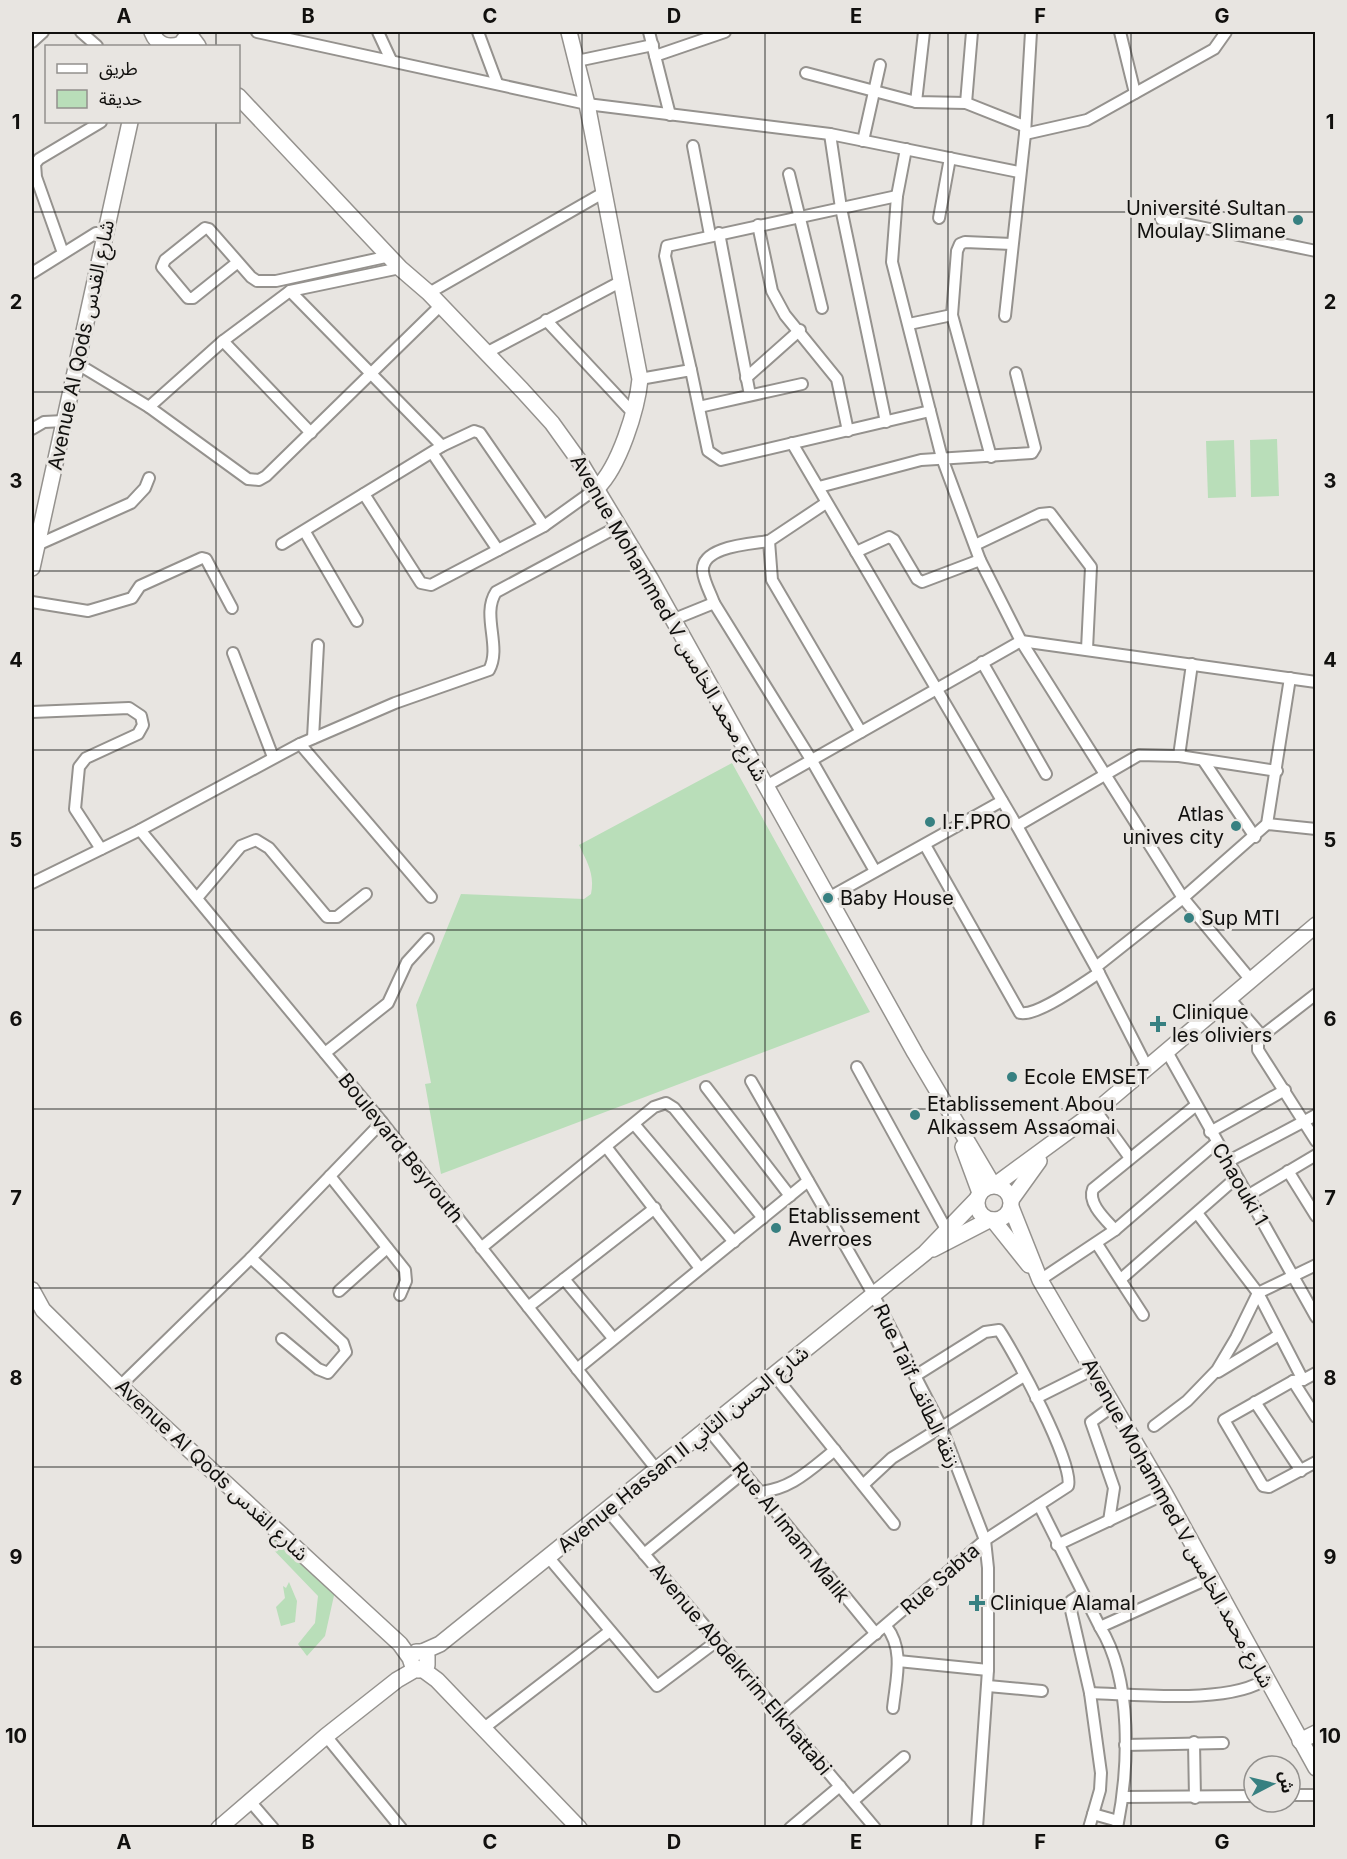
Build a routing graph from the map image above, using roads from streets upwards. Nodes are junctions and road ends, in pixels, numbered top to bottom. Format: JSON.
{"nodes":[{"id":1,"x":43,"y":32,"type":"edge"},
{"id":2,"x":81,"y":32,"type":"edge"},
{"id":3,"x":152,"y":32,"type":"edge"},
{"id":4,"x":257,"y":32,"type":"edge"},
{"id":5,"x":378,"y":32,"type":"edge"},
{"id":6,"x":477,"y":32,"type":"edge"},
{"id":7,"x":569,"y":32,"type":"edge"},
{"id":8,"x":649,"y":32,"type":"edge"},
{"id":9,"x":725,"y":32,"type":"edge"},
{"id":10,"x":924,"y":32,"type":"edge"},
{"id":11,"x":972,"y":32,"type":"edge"},
{"id":12,"x":1031,"y":32,"type":"edge"},
{"id":13,"x":1120,"y":32,"type":"edge"},
{"id":14,"x":1226,"y":32,"type":"edge"},
{"id":15,"x":192,"y":37,"type":"edge"},
{"id":16,"x":32,"y":42,"type":"edge"},
{"id":17,"x":96,"y":45,"type":"edge"},
{"id":18,"x":172,"y":45,"type":"edge"},
{"id":19,"x":178,"y":45,"type":"edge"},
{"id":20,"x":654,"y":50,"type":"junction"},
{"id":21,"x":391,"y":60,"type":"junction"},
{"id":22,"x":576,"y":61,"type":"junction"},
{"id":23,"x":880,"y":64,"type":"dead end"},
{"id":24,"x":806,"y":73,"type":"dead end"},
{"id":25,"x":497,"y":83,"type":"junction"},
{"id":26,"x":873,"y":92,"type":"junction"},
{"id":27,"x":1135,"y":93,"type":"junction"},
{"id":28,"x":240,"y":98,"type":"edge"},
{"id":29,"x":916,"y":102,"type":"junction"},
{"id":30,"x":966,"y":103,"type":"junction"},
{"id":31,"x":587,"y":104,"type":"junction"},
{"id":32,"x":670,"y":115,"type":"junction"},
{"id":33,"x":99,"y":123,"type":"edge"},
{"id":34,"x":130,"y":123,"type":"edge"},
{"id":35,"x":1025,"y":130,"type":"junction"},
{"id":36,"x":830,"y":135,"type":"junction"},
{"id":37,"x":863,"y":141,"type":"junction"},
{"id":38,"x":693,"y":146,"type":"dead end"},
{"id":39,"x":906,"y":149,"type":"junction"},
{"id":40,"x":950,"y":158,"type":"junction"},
{"id":41,"x":1019,"y":172,"type":"junction"},
{"id":42,"x":789,"y":174,"type":"dead end"},
{"id":43,"x":603,"y":193,"type":"junction"},
{"id":44,"x":897,"y":196,"type":"junction"},
{"id":45,"x":841,"y":207,"type":"junction"},
{"id":46,"x":799,"y":217,"type":"junction"},
{"id":47,"x":939,"y":218,"type":"dead end"},
{"id":48,"x":1161,"y":219,"type":"dead end"},
{"id":49,"x":758,"y":225,"type":"junction"},
{"id":50,"x":105,"y":233,"type":"junction"},
{"id":51,"x":714,"y":234,"type":"junction"},
{"id":52,"x":1012,"y":244,"type":"junction"},
{"id":53,"x":1316,"y":251,"type":"edge"},
{"id":54,"x":63,"y":253,"type":"junction"},
{"id":55,"x":238,"y":262,"type":"junction"},
{"id":56,"x":395,"y":262,"type":"junction"},
{"id":57,"x":32,"y":273,"type":"edge"},
{"id":58,"x":620,"y":282,"type":"junction"},
{"id":59,"x":290,"y":291,"type":"junction"},
{"id":60,"x":429,"y":294,"type":"junction"},
{"id":61,"x":441,"y":305,"type":"junction"},
{"id":62,"x":822,"y":308,"type":"dead end"},
{"id":63,"x":952,"y":315,"type":"junction"},
{"id":64,"x":1005,"y":316,"type":"dead end"},
{"id":65,"x":546,"y":320,"type":"junction"},
{"id":66,"x":909,"y":324,"type":"junction"},
{"id":67,"x":800,"y":330,"type":"junction"},
{"id":68,"x":223,"y":341,"type":"junction"},
{"id":69,"x":486,"y":353,"type":"junction"},
{"id":70,"x":76,"y":363,"type":"junction"},
{"id":71,"x":692,"y":370,"type":"junction"},
{"id":72,"x":1016,"y":373,"type":"dead end"},
{"id":73,"x":373,"y":374,"type":"junction"},
{"id":74,"x":746,"y":378,"type":"junction"},
{"id":75,"x":640,"y":379,"type":"junction"},
{"id":76,"x":802,"y":384,"type":"dead end"},
{"id":77,"x":750,"y":395,"type":"junction"},
{"id":78,"x":149,"y":407,"type":"junction"},
{"id":79,"x":699,"y":407,"type":"junction"},
{"id":80,"x":930,"y":411,"type":"junction"},
{"id":81,"x":633,"y":413,"type":"junction"},
{"id":82,"x":64,"y":421,"type":"junction"},
{"id":83,"x":886,"y":423,"type":"junction"},
{"id":84,"x":32,"y":429,"type":"edge"},
{"id":85,"x":848,"y":431,"type":"junction"},
{"id":86,"x":311,"y":433,"type":"junction"},
{"id":87,"x":792,"y":443,"type":"junction"},
{"id":88,"x":442,"y":446,"type":"junction"},
{"id":89,"x":433,"y":454,"type":"junction"},
{"id":90,"x":991,"y":457,"type":"junction"},
{"id":91,"x":942,"y":458,"type":"junction"},
{"id":92,"x":149,"y":478,"type":"dead end"},
{"id":93,"x":819,"y":487,"type":"junction"},
{"id":94,"x":597,"y":488,"type":"junction"},
{"id":95,"x":364,"y":494,"type":"junction"},
{"id":96,"x":826,"y":503,"type":"junction"},
{"id":97,"x":544,"y":526,"type":"junction"},
{"id":98,"x":619,"y":526,"type":"junction"},
{"id":99,"x":305,"y":532,"type":"junction"},
{"id":100,"x":769,"y":541,"type":"junction"},
{"id":101,"x":37,"y":544,"type":"junction"},
{"id":102,"x":282,"y":544,"type":"dead end"},
{"id":103,"x":975,"y":545,"type":"junction"},
{"id":104,"x":498,"y":550,"type":"junction"},
{"id":105,"x":856,"y":552,"type":"junction"},
{"id":106,"x":980,"y":561,"type":"junction"},
{"id":107,"x":32,"y":568,"type":"edge"},
{"id":108,"x":32,"y":602,"type":"edge"},
{"id":109,"x":714,"y":603,"type":"junction"},
{"id":110,"x":232,"y":608,"type":"dead end"},
{"id":111,"x":672,"y":620,"type":"junction"},
{"id":112,"x":357,"y":621,"type":"dead end"},
{"id":113,"x":1021,"y":641,"type":"junction"},
{"id":114,"x":318,"y":645,"type":"dead end"},
{"id":115,"x":1087,"y":649,"type":"junction"},
{"id":116,"x":233,"y":652,"type":"dead end"},
{"id":117,"x":982,"y":662,"type":"junction"},
{"id":118,"x":1192,"y":664,"type":"junction"},
{"id":119,"x":1290,"y":678,"type":"junction"},
{"id":120,"x":1316,"y":682,"type":"edge"},
{"id":121,"x":937,"y":690,"type":"junction"},
{"id":122,"x":32,"y":712,"type":"edge"},
{"id":123,"x":861,"y":732,"type":"junction"},
{"id":124,"x":313,"y":738,"type":"junction"},
{"id":125,"x":300,"y":744,"type":"junction"},
{"id":126,"x":1179,"y":756,"type":"junction"},
{"id":127,"x":273,"y":758,"type":"junction"},
{"id":128,"x":1203,"y":759,"type":"junction"},
{"id":129,"x":812,"y":761,"type":"junction"},
{"id":130,"x":1277,"y":771,"type":"junction"},
{"id":131,"x":1046,"y":774,"type":"dead end"},
{"id":132,"x":1104,"y":774,"type":"junction"},
{"id":133,"x":766,"y":786,"type":"junction"},
{"id":134,"x":1002,"y":801,"type":"junction"},
{"id":135,"x":1268,"y":824,"type":"junction"},
{"id":136,"x":1017,"y":826,"type":"junction"},
{"id":137,"x":1316,"y":829,"type":"edge"},
{"id":138,"x":140,"y":830,"type":"junction"},
{"id":139,"x":1255,"y":837,"type":"junction"},
{"id":140,"x":925,"y":845,"type":"junction"},
{"id":141,"x":101,"y":849,"type":"junction"},
{"id":142,"x":875,"y":872,"type":"junction"},
{"id":143,"x":32,"y":883,"type":"edge"},
{"id":144,"x":366,"y":894,"type":"dead end"},
{"id":145,"x":431,"y":897,"type":"dead end"},
{"id":146,"x":197,"y":898,"type":"junction"},
{"id":147,"x":828,"y":898,"type":"junction"},
{"id":148,"x":1183,"y":898,"type":"junction"},
{"id":149,"x":1315,"y":925,"type":"edge"},
{"id":150,"x":428,"y":939,"type":"dead end"},
{"id":151,"x":1097,"y":970,"type":"junction"},
{"id":152,"x":1250,"y":980,"type":"junction"},
{"id":153,"x":1316,"y":993,"type":"edge"},
{"id":154,"x":1229,"y":998,"type":"junction"},
{"id":155,"x":1262,"y":1036,"type":"junction"},
{"id":156,"x":1166,"y":1050,"type":"junction"},
{"id":157,"x":325,"y":1053,"type":"junction"},
{"id":158,"x":857,"y":1067,"type":"dead end"},
{"id":159,"x":1147,"y":1067,"type":"junction"},
{"id":160,"x":751,"y":1081,"type":"dead end"},
{"id":161,"x":706,"y":1087,"type":"dead end"},
{"id":162,"x":1285,"y":1090,"type":"junction"},
{"id":163,"x":1195,"y":1106,"type":"junction"},
{"id":164,"x":1095,"y":1111,"type":"junction"},
{"id":165,"x":1316,"y":1114,"type":"edge"},
{"id":166,"x":1305,"y":1121,"type":"junction"},
{"id":167,"x":382,"y":1122,"type":"junction"},
{"id":168,"x":634,"y":1124,"type":"junction"},
{"id":169,"x":1210,"y":1132,"type":"junction"},
{"id":170,"x":1315,"y":1140,"type":"edge"},
{"id":171,"x":1216,"y":1143,"type":"junction"},
{"id":172,"x":607,"y":1148,"type":"junction"},
{"id":173,"x":1050,"y":1148,"type":"junction"},
{"id":174,"x":1316,"y":1155,"type":"edge"},
{"id":175,"x":1130,"y":1158,"type":"junction"},
{"id":176,"x":1227,"y":1162,"type":"junction"},
{"id":177,"x":1288,"y":1171,"type":"junction"},
{"id":178,"x":330,"y":1176,"type":"junction"},
{"id":179,"x":1236,"y":1178,"type":"junction"},
{"id":180,"x":808,"y":1181,"type":"junction"},
{"id":181,"x":986,"y":1191,"type":"junction"},
{"id":182,"x":790,"y":1196,"type":"junction"},
{"id":183,"x":1247,"y":1197,"type":"junction"},
{"id":184,"x":1011,"y":1203,"type":"junction"},
{"id":185,"x":655,"y":1208,"type":"junction"},
{"id":186,"x":1197,"y":1213,"type":"junction"},
{"id":187,"x":1316,"y":1216,"type":"edge"},
{"id":188,"x":763,"y":1218,"type":"junction"},
{"id":189,"x":991,"y":1220,"type":"junction"},
{"id":190,"x":946,"y":1229,"type":"junction"},
{"id":191,"x":1115,"y":1230,"type":"junction"},
{"id":192,"x":734,"y":1242,"type":"junction"},
{"id":193,"x":1097,"y":1244,"type":"junction"},
{"id":194,"x":387,"y":1248,"type":"junction"},
{"id":195,"x":481,"y":1248,"type":"junction"},
{"id":196,"x":926,"y":1253,"type":"junction"},
{"id":197,"x":251,"y":1257,"type":"junction"},
{"id":198,"x":1316,"y":1265,"type":"edge"},
{"id":199,"x":699,"y":1267,"type":"junction"},
{"id":200,"x":1293,"y":1275,"type":"junction"},
{"id":201,"x":564,"y":1279,"type":"junction"},
{"id":202,"x":1121,"y":1279,"type":"junction"},
{"id":203,"x":1040,"y":1280,"type":"junction"},
{"id":204,"x":32,"y":1290,"type":"edge"},
{"id":205,"x":339,"y":1291,"type":"dead end"},
{"id":206,"x":1258,"y":1293,"type":"junction"},
{"id":207,"x":873,"y":1294,"type":"junction"},
{"id":208,"x":400,"y":1295,"type":"dead end"},
{"id":209,"x":37,"y":1306,"type":"edge"},
{"id":210,"x":528,"y":1307,"type":"junction"},
{"id":211,"x":1314,"y":1311,"type":"edge"},
{"id":212,"x":1143,"y":1315,"type":"dead end"},
{"id":213,"x":1279,"y":1335,"type":"junction"},
{"id":214,"x":613,"y":1338,"type":"junction"},
{"id":215,"x":282,"y":1339,"type":"dead end"},
{"id":216,"x":577,"y":1369,"type":"junction"},
{"id":217,"x":1092,"y":1370,"type":"junction"},
{"id":218,"x":1316,"y":1373,"type":"edge"},
{"id":219,"x":1214,"y":1374,"type":"junction"},
{"id":220,"x":775,"y":1376,"type":"junction"},
{"id":221,"x":915,"y":1376,"type":"junction"},
{"id":222,"x":1024,"y":1376,"type":"junction"},
{"id":223,"x":1298,"y":1380,"type":"junction"},
{"id":224,"x":120,"y":1386,"type":"junction"},
{"id":225,"x":1036,"y":1398,"type":"junction"},
{"id":226,"x":1255,"y":1402,"type":"junction"},
{"id":227,"x":1113,"y":1406,"type":"junction"},
{"id":228,"x":1316,"y":1417,"type":"edge"},
{"id":229,"x":941,"y":1426,"type":"junction"},
{"id":230,"x":1154,"y":1426,"type":"dead end"},
{"id":231,"x":708,"y":1429,"type":"junction"},
{"id":232,"x":835,"y":1450,"type":"junction"},
{"id":233,"x":1316,"y":1462,"type":"edge"},
{"id":234,"x":657,"y":1470,"type":"junction"},
{"id":235,"x":1301,"y":1471,"type":"junction"},
{"id":236,"x":742,"y":1473,"type":"junction"},
{"id":237,"x":864,"y":1484,"type":"junction"},
{"id":238,"x":757,"y":1492,"type":"junction"},
{"id":239,"x":1165,"y":1494,"type":"junction"},
{"id":240,"x":1039,"y":1505,"type":"junction"},
{"id":241,"x":608,"y":1511,"type":"junction"},
{"id":242,"x":1109,"y":1521,"type":"junction"},
{"id":243,"x":894,"y":1524,"type":"dead end"},
{"id":244,"x":984,"y":1540,"type":"junction"},
{"id":245,"x":1057,"y":1545,"type":"junction"},
{"id":246,"x":644,"y":1554,"type":"junction"},
{"id":247,"x":549,"y":1558,"type":"junction"},
{"id":248,"x":1212,"y":1577,"type":"junction"},
{"id":249,"x":1082,"y":1594,"type":"junction"},
{"id":250,"x":886,"y":1626,"type":"junction"},
{"id":251,"x":1100,"y":1627,"type":"junction"},
{"id":252,"x":610,"y":1631,"type":"junction"},
{"id":253,"x":876,"y":1634,"type":"junction"},
{"id":254,"x":717,"y":1641,"type":"junction"},
{"id":255,"x":419,"y":1661,"type":"junction"},
{"id":256,"x":898,"y":1661,"type":"junction"},
{"id":257,"x":988,"y":1670,"type":"junction"},
{"id":258,"x":1267,"y":1678,"type":"junction"},
{"id":259,"x":988,"y":1686,"type":"junction"},
{"id":260,"x":1042,"y":1691,"type":"dead end"},
{"id":261,"x":1090,"y":1693,"type":"junction"},
{"id":262,"x":1122,"y":1694,"type":"junction"},
{"id":263,"x":893,"y":1708,"type":"dead end"},
{"id":264,"x":780,"y":1715,"type":"junction"},
{"id":265,"x":484,"y":1728,"type":"junction"},
{"id":266,"x":1316,"y":1733,"type":"edge"},
{"id":267,"x":326,"y":1736,"type":"junction"},
{"id":268,"x":1300,"y":1741,"type":"junction"},
{"id":269,"x":1194,"y":1742,"type":"junction"},
{"id":270,"x":1223,"y":1743,"type":"dead end"},
{"id":271,"x":1125,"y":1745,"type":"junction"},
{"id":272,"x":904,"y":1757,"type":"dead end"},
{"id":273,"x":1316,"y":1767,"type":"edge"},
{"id":274,"x":840,"y":1786,"type":"junction"},
{"id":275,"x":1242,"y":1796,"type":"edge"},
{"id":276,"x":1123,"y":1797,"type":"junction"},
{"id":277,"x":1195,"y":1798,"type":"junction"},
{"id":278,"x":249,"y":1800,"type":"junction"},
{"id":279,"x":853,"y":1801,"type":"junction"},
{"id":280,"x":1093,"y":1814,"type":"junction"},
{"id":281,"x":1118,"y":1824,"type":"edge"},
{"id":282,"x":219,"y":1827,"type":"edge"},
{"id":283,"x":273,"y":1827,"type":"edge"},
{"id":284,"x":401,"y":1827,"type":"edge"},
{"id":285,"x":579,"y":1827,"type":"edge"},
{"id":286,"x":790,"y":1827,"type":"edge"},
{"id":287,"x":874,"y":1827,"type":"edge"},
{"id":288,"x":976,"y":1827,"type":"edge"},
{"id":289,"x":1089,"y":1827,"type":"edge"}],
"edges":[{"from":1,"to":16,"type":"street"},
{"from":2,"to":17,"type":"street"},
{"from":3,"to":18,"type":"street"},
{"from":4,"to":21,"type":"street"},
{"from":5,"to":21,"type":"street"},
{"from":6,"to":25,"type":"street"},
{"from":7,"to":22,"type":"street"},
{"from":8,"to":20,"type":"street"},
{"from":9,"to":20,"type":"street"},
{"from":10,"to":29,"type":"street"},
{"from":11,"to":30,"type":"street"},
{"from":12,"to":35,"type":"street"},
{"from":13,"to":27,"type":"street"},
{"from":14,"to":27,"type":"street"},
{"from":15,"to":19,"type":"street"},
{"from":20,"to":22,"type":"street"},
{"from":20,"to":32,"type":"street"},
{"from":21,"to":25,"type":"street"},
{"from":22,"to":31,"type":"street"},
{"from":23,"to":26,"type":"street"},
{"from":24,"to":26,"type":"street"},
{"from":25,"to":31,"type":"street"},
{"from":26,"to":29,"type":"street"},
{"from":26,"to":37,"type":"street"},
{"from":27,"to":35,"type":"street"},
{"from":28,"to":56,"type":"street","name":"Avenue Mohammed V شارع محمد الخامس"},
{"from":29,"to":30,"type":"street"},
{"from":30,"to":35,"type":"street"},
{"from":31,"to":32,"type":"street"},
{"from":31,"to":43,"type":"street"},
{"from":32,"to":36,"type":"street"},
{"from":33,"to":54,"type":"street"},
{"from":34,"to":50,"type":"street","name":"Avenue Al Qods شارع القدس"},
{"from":35,"to":41,"type":"street"},
{"from":36,"to":37,"type":"street"},
{"from":36,"to":45,"type":"street"},
{"from":37,"to":39,"type":"street"},
{"from":38,"to":51,"type":"street"},
{"from":39,"to":40,"type":"street"},
{"from":39,"to":44,"type":"street"},
{"from":40,"to":41,"type":"street"},
{"from":40,"to":47,"type":"street"},
{"from":41,"to":52,"type":"street"},
{"from":42,"to":46,"type":"street"},
{"from":43,"to":58,"type":"street"},
{"from":43,"to":60,"type":"street"},
{"from":44,"to":45,"type":"street"},
{"from":44,"to":66,"type":"street"},
{"from":45,"to":46,"type":"street"},
{"from":45,"to":83,"type":"street"},
{"from":46,"to":49,"type":"street"},
{"from":46,"to":62,"type":"street"},
{"from":48,"to":53,"type":"street"},
{"from":49,"to":51,"type":"street"},
{"from":49,"to":67,"type":"street"},
{"from":50,"to":54,"type":"street"},
{"from":50,"to":70,"type":"street","name":"Avenue Al Qods شارع القدس"},
{"from":51,"to":71,"type":"street"},
{"from":51,"to":74,"type":"street"},
{"from":52,"to":63,"type":"street"},
{"from":52,"to":64,"type":"street"},
{"from":54,"to":57,"type":"street"},
{"from":55,"to":55,"type":"street"},
{"from":55,"to":56,"type":"street"},
{"from":56,"to":59,"type":"street"},
{"from":56,"to":60,"type":"street","name":"Avenue Mohammed V شارع محمد الخامس"},
{"from":58,"to":65,"type":"street"},
{"from":58,"to":75,"type":"street"},
{"from":59,"to":68,"type":"street"},
{"from":59,"to":73,"type":"street"},
{"from":60,"to":61,"type":"street","name":"Avenue Mohammed V شارع محمد الخامس"},
{"from":61,"to":69,"type":"street","name":"Avenue Mohammed V شارع محمد الخامس"},
{"from":61,"to":73,"type":"street"},
{"from":63,"to":66,"type":"street"},
{"from":63,"to":90,"type":"street"},
{"from":65,"to":69,"type":"street"},
{"from":65,"to":81,"type":"street"},
{"from":66,"to":80,"type":"street"},
{"from":67,"to":74,"type":"street"},
{"from":67,"to":85,"type":"street"},
{"from":68,"to":78,"type":"street"},
{"from":68,"to":86,"type":"street"},
{"from":69,"to":94,"type":"street","name":"Avenue Mohammed V شارع محمد الخامس"},
{"from":70,"to":78,"type":"street"},
{"from":70,"to":82,"type":"street","name":"Avenue Al Qods شارع القدس"},
{"from":71,"to":75,"type":"street"},
{"from":71,"to":79,"type":"street"},
{"from":72,"to":90,"type":"street"},
{"from":73,"to":86,"type":"street"},
{"from":73,"to":88,"type":"street"},
{"from":74,"to":77,"type":"street"},
{"from":75,"to":81,"type":"street"},
{"from":76,"to":77,"type":"street"},
{"from":77,"to":79,"type":"street"},
{"from":78,"to":86,"type":"street"},
{"from":79,"to":87,"type":"street"},
{"from":80,"to":83,"type":"street"},
{"from":80,"to":91,"type":"street"},
{"from":81,"to":94,"type":"street"},
{"from":82,"to":84,"type":"street"},
{"from":82,"to":101,"type":"street","name":"Avenue Al Qods شارع القدس"},
{"from":83,"to":85,"type":"street"},
{"from":85,"to":87,"type":"street"},
{"from":87,"to":93,"type":"street"},
{"from":88,"to":89,"type":"street"},
{"from":88,"to":97,"type":"street"},
{"from":89,"to":95,"type":"street"},
{"from":89,"to":104,"type":"street"},
{"from":90,"to":91,"type":"street"},
{"from":91,"to":93,"type":"street"},
{"from":91,"to":103,"type":"street"},
{"from":92,"to":101,"type":"street"},
{"from":93,"to":96,"type":"street"},
{"from":94,"to":97,"type":"street"},
{"from":94,"to":98,"type":"street","name":"Avenue Mohammed V شارع محمد الخامس"},
{"from":95,"to":99,"type":"street"},
{"from":95,"to":104,"type":"street"},
{"from":96,"to":100,"type":"street"},
{"from":96,"to":105,"type":"street"},
{"from":97,"to":104,"type":"street"},
{"from":98,"to":111,"type":"street","name":"Avenue Mohammed V شارع محمد الخامس"},
{"from":98,"to":124,"type":"street"},
{"from":99,"to":102,"type":"street"},
{"from":99,"to":112,"type":"street"},
{"from":100,"to":109,"type":"street"},
{"from":100,"to":123,"type":"street"},
{"from":101,"to":107,"type":"street","name":"Avenue Al Qods شارع القدس"},
{"from":103,"to":106,"type":"street"},
{"from":103,"to":115,"type":"street"},
{"from":105,"to":106,"type":"street"},
{"from":105,"to":121,"type":"street"},
{"from":106,"to":113,"type":"street"},
{"from":108,"to":110,"type":"street"},
{"from":109,"to":111,"type":"street"},
{"from":109,"to":129,"type":"street"},
{"from":111,"to":133,"type":"street","name":"Avenue Mohammed V شارع محمد الخامس"},
{"from":113,"to":115,"type":"street"},
{"from":113,"to":117,"type":"street"},
{"from":113,"to":132,"type":"street"},
{"from":114,"to":124,"type":"street"},
{"from":115,"to":118,"type":"street"},
{"from":116,"to":127,"type":"street"},
{"from":117,"to":121,"type":"street"},
{"from":117,"to":131,"type":"street"},
{"from":118,"to":119,"type":"street"},
{"from":118,"to":126,"type":"street"},
{"from":119,"to":120,"type":"street"},
{"from":119,"to":130,"type":"street"},
{"from":121,"to":123,"type":"street"},
{"from":121,"to":134,"type":"street"},
{"from":122,"to":141,"type":"street"},
{"from":123,"to":129,"type":"street"},
{"from":124,"to":125,"type":"street"},
{"from":125,"to":127,"type":"street"},
{"from":125,"to":145,"type":"street"},
{"from":126,"to":128,"type":"street"},
{"from":126,"to":132,"type":"street"},
{"from":127,"to":138,"type":"street"},
{"from":128,"to":130,"type":"street"},
{"from":128,"to":139,"type":"street"},
{"from":129,"to":133,"type":"street"},
{"from":129,"to":142,"type":"street"},
{"from":130,"to":135,"type":"street"},
{"from":132,"to":136,"type":"street"},
{"from":132,"to":148,"type":"street"},
{"from":133,"to":147,"type":"street","name":"Avenue Mohammed V شارع محمد الخامس"},
{"from":134,"to":136,"type":"street"},
{"from":134,"to":140,"type":"street"},
{"from":135,"to":137,"type":"street"},
{"from":135,"to":139,"type":"street"},
{"from":136,"to":151,"type":"street"},
{"from":138,"to":141,"type":"street"},
{"from":138,"to":146,"type":"street","name":"Boulevard Beyrouth"},
{"from":139,"to":148,"type":"street"},
{"from":140,"to":142,"type":"street"},
{"from":140,"to":151,"type":"street"},
{"from":141,"to":143,"type":"street"},
{"from":142,"to":147,"type":"street"},
{"from":144,"to":146,"type":"street"},
{"from":146,"to":157,"type":"street","name":"Boulevard Beyrouth"},
{"from":147,"to":181,"type":"street","name":"Avenue Mohammed V شارع محمد الخامس"},
{"from":148,"to":151,"type":"street"},
{"from":148,"to":152,"type":"street"},
{"from":149,"to":152,"type":"street","name":"Avenue Hassan II شارع الحسن الثاني"},
{"from":150,"to":157,"type":"street"},
{"from":151,"to":159,"type":"street"},
{"from":152,"to":154,"type":"street","name":"Avenue Hassan II شارع الحسن الثاني"},
{"from":153,"to":155,"type":"street"},
{"from":154,"to":155,"type":"street"},
{"from":154,"to":156,"type":"street","name":"Avenue Hassan II شارع الحسن الثاني"},
{"from":155,"to":162,"type":"street"},
{"from":156,"to":159,"type":"street","name":"Avenue Hassan II شارع الحسن الثاني"},
{"from":156,"to":163,"type":"street","name":"Chaouki 1"},
{"from":157,"to":167,"type":"street","name":"Boulevard Beyrouth"},
{"from":158,"to":190,"type":"street"},
{"from":159,"to":164,"type":"street","name":"Avenue Hassan II شارع الحسن الثاني"},
{"from":160,"to":180,"type":"street","name":"Rue Taïf زنقة الطائف"},
{"from":161,"to":182,"type":"street"},
{"from":162,"to":166,"type":"street"},
{"from":162,"to":169,"type":"street"},
{"from":163,"to":169,"type":"street","name":"Chaouki 1"},
{"from":163,"to":175,"type":"street"},
{"from":164,"to":173,"type":"street","name":"Avenue Hassan II شارع الحسن الثاني"},
{"from":164,"to":175,"type":"street"},
{"from":165,"to":166,"type":"street"},
{"from":166,"to":170,"type":"street"},
{"from":166,"to":176,"type":"street"},
{"from":167,"to":178,"type":"street"},
{"from":167,"to":195,"type":"street","name":"Boulevard Beyrouth"},
{"from":168,"to":172,"type":"street"},
{"from":168,"to":188,"type":"street"},
{"from":168,"to":192,"type":"street"},
{"from":169,"to":171,"type":"street","name":"Chaouki 1"},
{"from":171,"to":176,"type":"street","name":"Chaouki 1"},
{"from":171,"to":191,"type":"street"},
{"from":172,"to":185,"type":"street"},
{"from":172,"to":195,"type":"street"},
{"from":173,"to":181,"type":"street","name":"Avenue Hassan II شارع الحسن الثاني"},
{"from":173,"to":184,"type":"street","name":"Avenue Hassan II شارع الحسن الثاني"},
{"from":174,"to":177,"type":"street"},
{"from":175,"to":191,"type":"street"},
{"from":176,"to":179,"type":"street","name":"Chaouki 1"},
{"from":177,"to":183,"type":"street"},
{"from":177,"to":187,"type":"street"},
{"from":178,"to":194,"type":"street"},
{"from":178,"to":197,"type":"street"},
{"from":179,"to":183,"type":"street","name":"Chaouki 1"},
{"from":179,"to":186,"type":"street"},
{"from":180,"to":182,"type":"street"},
{"from":180,"to":207,"type":"street","name":"Rue Taïf زنقة الطائف"},
{"from":181,"to":184,"type":"street"},
{"from":181,"to":189,"type":"street"},
{"from":181,"to":190,"type":"street","name":"Avenue Hassan II شارع الحسن الثاني"},
{"from":182,"to":188,"type":"street"},
{"from":183,"to":200,"type":"street","name":"Chaouki 1"},
{"from":184,"to":189,"type":"street"},
{"from":184,"to":203,"type":"street"},
{"from":185,"to":199,"type":"street"},
{"from":185,"to":201,"type":"street"},
{"from":186,"to":202,"type":"street"},
{"from":186,"to":206,"type":"street"},
{"from":188,"to":192,"type":"street"},
{"from":189,"to":196,"type":"street","name":"Avenue Hassan II شارع الحسن الثاني"},
{"from":189,"to":203,"type":"street"},
{"from":190,"to":196,"type":"street","name":"Avenue Hassan II شارع الحسن الثاني"},
{"from":191,"to":193,"type":"street"},
{"from":192,"to":199,"type":"street"},
{"from":193,"to":202,"type":"street"},
{"from":193,"to":203,"type":"street"},
{"from":194,"to":205,"type":"street"},
{"from":194,"to":208,"type":"street"},
{"from":195,"to":210,"type":"street","name":"Boulevard Beyrouth"},
{"from":196,"to":207,"type":"street","name":"Avenue Hassan II شارع الحسن الثاني"},
{"from":197,"to":215,"type":"street"},
{"from":197,"to":224,"type":"street"},
{"from":198,"to":200,"type":"street"},
{"from":199,"to":214,"type":"street"},
{"from":200,"to":206,"type":"street"},
{"from":200,"to":211,"type":"street","name":"Chaouki 1"},
{"from":201,"to":210,"type":"street"},
{"from":201,"to":214,"type":"street"},
{"from":202,"to":212,"type":"street"},
{"from":203,"to":217,"type":"street","name":"Avenue Mohammed V شارع محمد الخامس"},
{"from":204,"to":209,"type":"street","name":"Avenue Al Qods شارع القدس"},
{"from":206,"to":213,"type":"street"},
{"from":206,"to":219,"type":"street"},
{"from":207,"to":220,"type":"street","name":"Avenue Hassan II شارع الحسن الثاني"},
{"from":207,"to":221,"type":"street","name":"Rue Taïf زنقة الطائف"},
{"from":209,"to":224,"type":"street","name":"Avenue Al Qods شارع القدس"},
{"from":210,"to":216,"type":"street","name":"Boulevard Beyrouth"},
{"from":213,"to":219,"type":"street"},
{"from":213,"to":223,"type":"street"},
{"from":214,"to":216,"type":"street"},
{"from":216,"to":234,"type":"street","name":"Boulevard Beyrouth"},
{"from":217,"to":225,"type":"street"},
{"from":217,"to":227,"type":"street","name":"Avenue Mohammed V شارع محمد الخامس"},
{"from":218,"to":223,"type":"street"},
{"from":219,"to":230,"type":"street"},
{"from":220,"to":231,"type":"street","name":"Avenue Hassan II شارع الحسن الثاني"},
{"from":220,"to":232,"type":"street"},
{"from":221,"to":222,"type":"street"},
{"from":221,"to":229,"type":"street","name":"Rue Taïf زنقة الطائف"},
{"from":222,"to":225,"type":"street"},
{"from":222,"to":229,"type":"street"},
{"from":223,"to":226,"type":"street"},
{"from":223,"to":228,"type":"street"},
{"from":224,"to":255,"type":"street","name":"Avenue Al Qods شارع القدس"},
{"from":225,"to":240,"type":"street","name":"Rue Sabta"},
{"from":226,"to":235,"type":"street"},
{"from":226,"to":235,"type":"street"},
{"from":227,"to":239,"type":"street","name":"Avenue Mohammed V شارع محمد الخامس"},
{"from":227,"to":242,"type":"street"},
{"from":229,"to":237,"type":"street"},
{"from":229,"to":244,"type":"street","name":"Rue Taïf زنقة الطائف"},
{"from":231,"to":234,"type":"street","name":"Avenue Hassan II شارع الحسن الثاني"},
{"from":231,"to":236,"type":"street","name":"Rue Al Imam Malik"},
{"from":232,"to":237,"type":"street"},
{"from":232,"to":238,"type":"street"},
{"from":233,"to":235,"type":"street"},
{"from":234,"to":241,"type":"street","name":"Avenue Hassan II شارع الحسن الثاني"},
{"from":236,"to":238,"type":"street","name":"Rue Al Imam Malik"},
{"from":236,"to":246,"type":"street"},
{"from":237,"to":243,"type":"street"},
{"from":238,"to":253,"type":"street","name":"Rue Al Imam Malik"},
{"from":239,"to":242,"type":"street"},
{"from":239,"to":248,"type":"street","name":"Avenue Mohammed V شارع محمد الخامس"},
{"from":240,"to":244,"type":"street","name":"Rue Sabta"},
{"from":240,"to":245,"type":"street"},
{"from":241,"to":246,"type":"street","name":"Avenue Abdelkrim Elkhattabi"},
{"from":241,"to":247,"type":"street","name":"Avenue Hassan II شارع الحسن الثاني"},
{"from":242,"to":245,"type":"street"},
{"from":244,"to":250,"type":"street","name":"Rue Sabta"},
{"from":244,"to":257,"type":"street","name":"Rue Taïf زنقة الطائف"},
{"from":245,"to":249,"type":"street"},
{"from":246,"to":254,"type":"street","name":"Avenue Abdelkrim Elkhattabi"},
{"from":247,"to":252,"type":"street"},
{"from":247,"to":255,"type":"street","name":"Avenue Hassan II شارع الحسن الثاني"},
{"from":248,"to":251,"type":"street"},
{"from":248,"to":258,"type":"street","name":"Avenue Mohammed V شارع محمد الخامس"},
{"from":249,"to":251,"type":"street"},
{"from":249,"to":261,"type":"street"},
{"from":250,"to":253,"type":"street","name":"Rue Sabta"},
{"from":250,"to":256,"type":"street"},
{"from":251,"to":262,"type":"street"},
{"from":252,"to":254,"type":"street"},
{"from":252,"to":265,"type":"street"},
{"from":253,"to":264,"type":"street","name":"Rue Sabta"},
{"from":254,"to":264,"type":"street","name":"Avenue Abdelkrim Elkhattabi"},
{"from":255,"to":265,"type":"street","name":"Avenue Al Qods شارع القدس"},
{"from":255,"to":267,"type":"street","name":"Avenue Hassan II شارع الحسن الثاني"},
{"from":256,"to":257,"type":"street"},
{"from":256,"to":263,"type":"street"},
{"from":257,"to":259,"type":"street","name":"Rue Taïf زنقة الطائف"},
{"from":258,"to":262,"type":"street"},
{"from":258,"to":268,"type":"street","name":"Avenue Mohammed V شارع محمد الخامس"},
{"from":259,"to":260,"type":"street"},
{"from":259,"to":288,"type":"street","name":"Rue Taïf زنقة الطائف"},
{"from":261,"to":262,"type":"street"},
{"from":261,"to":280,"type":"street"},
{"from":262,"to":271,"type":"street"},
{"from":264,"to":274,"type":"street","name":"Avenue Abdelkrim Elkhattabi"},
{"from":265,"to":285,"type":"street","name":"Avenue Al Qods شارع القدس"},
{"from":266,"to":268,"type":"street"},
{"from":267,"to":278,"type":"street","name":"Avenue Hassan II شارع الحسن الثاني"},
{"from":267,"to":284,"type":"street"},
{"from":268,"to":273,"type":"street","name":"Avenue Mohammed V شارع محمد الخامس"},
{"from":269,"to":270,"type":"street"},
{"from":269,"to":271,"type":"street"},
{"from":269,"to":277,"type":"street"},
{"from":271,"to":276,"type":"street"},
{"from":272,"to":279,"type":"street"},
{"from":274,"to":279,"type":"street","name":"Avenue Abdelkrim Elkhattabi"},
{"from":274,"to":286,"type":"street"},
{"from":275,"to":277,"type":"street"},
{"from":276,"to":277,"type":"street"},
{"from":276,"to":281,"type":"street"},
{"from":278,"to":282,"type":"street","name":"Avenue Hassan II شارع الحسن الثاني"},
{"from":278,"to":283,"type":"street"},
{"from":279,"to":287,"type":"street","name":"Avenue Abdelkrim Elkhattabi"},
{"from":280,"to":281,"type":"street"},
{"from":280,"to":289,"type":"street"}]}
